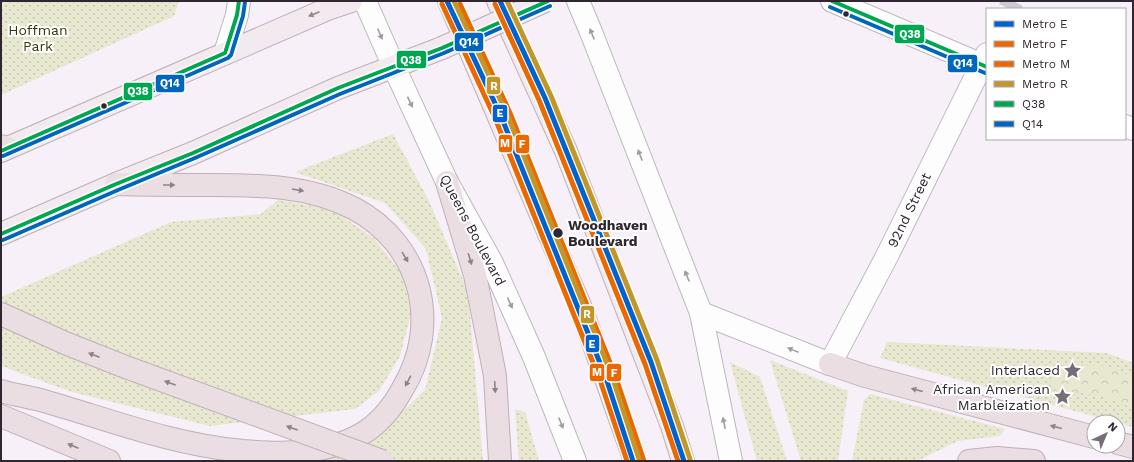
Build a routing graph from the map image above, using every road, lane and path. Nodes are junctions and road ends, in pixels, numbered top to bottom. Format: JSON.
{"nodes":[{"id":1,"x":239,"y":1,"type":"edge"},
{"id":2,"x":351,"y":1,"type":"edge"},
{"id":3,"x":365,"y":1,"type":"edge"},
{"id":4,"x":449,"y":1,"type":"edge"},
{"id":5,"x":498,"y":1,"type":"edge"},
{"id":6,"x":548,"y":1,"type":"edge"},
{"id":7,"x":578,"y":1,"type":"edge"},
{"id":8,"x":832,"y":1,"type":"edge"},
{"id":9,"x":545,"y":2,"type":"edge"},
{"id":10,"x":225,"y":53,"type":"junction"},
{"id":11,"x":985,"y":62,"type":"edge"},
{"id":12,"x":394,"y":67,"type":"junction"},
{"id":13,"x":3,"y":148,"type":"edge"},
{"id":14,"x":447,"y":182,"type":"junction"},
{"id":15,"x":116,"y":184,"type":"junction"},
{"id":16,"x":1,"y":234,"type":"edge"},
{"id":17,"x":701,"y":313,"type":"junction"},
{"id":18,"x":1,"y":314,"type":"edge"},
{"id":19,"x":1,"y":325,"type":"edge"},
{"id":20,"x":65,"y":343,"type":"junction"},
{"id":21,"x":830,"y":364,"type":"junction"},
{"id":22,"x":1,"y":391,"type":"edge"},
{"id":23,"x":1,"y":416,"type":"edge"},
{"id":24,"x":1086,"y":435,"type":"edge"},
{"id":25,"x":109,"y":461,"type":"edge"},
{"id":26,"x":382,"y":461,"type":"edge"},
{"id":27,"x":500,"y":461,"type":"edge"},
{"id":28,"x":575,"y":461,"type":"edge"},
{"id":29,"x":635,"y":461,"type":"edge"},
{"id":30,"x":683,"y":461,"type":"edge"},
{"id":31,"x":731,"y":461,"type":"edge"},
{"id":32,"x":969,"y":461,"type":"edge"},
{"id":33,"x":1034,"y":461,"type":"edge"}],
"edges":[{"from":1,"to":10,"type":"street"},
{"from":2,"to":10,"type":"main road","one_way":true},
{"from":3,"to":12,"type":"street","name":"Queens Boulevard","one_way":true},
{"from":4,"to":29,"type":"main road"},
{"from":5,"to":30,"type":"main road"},
{"from":6,"to":9,"type":"main road"},
{"from":17,"to":7,"type":"street","one_way":true},
{"from":8,"to":11,"type":"street"},
{"from":9,"to":12,"type":"main road","bridge":true},
{"from":10,"to":13,"type":"main road"},
{"from":11,"to":21,"type":"street","name":"92nd Street"},
{"from":12,"to":14,"type":"street","name":"Queens Boulevard","one_way":true},
{"from":12,"to":15,"type":"main road"},
{"from":14,"to":27,"type":"highway","one_way":true},
{"from":14,"to":28,"type":"street","name":"Queens Boulevard","one_way":true},
{"from":15,"to":16,"type":"main road"},
{"from":15,"to":22,"type":"highway","one_way":true},
{"from":21,"to":17,"type":"street","one_way":true},
{"from":31,"to":17,"type":"street","one_way":true},
{"from":18,"to":20,"type":"highway"},
{"from":19,"to":20,"type":"highway"},
{"from":26,"to":20,"type":"highway","one_way":true,"bridge":true},
{"from":24,"to":21,"type":"highway","one_way":true},
{"from":25,"to":23,"type":"highway","one_way":true},
{"from":32,"to":33,"type":"highway"}]}
